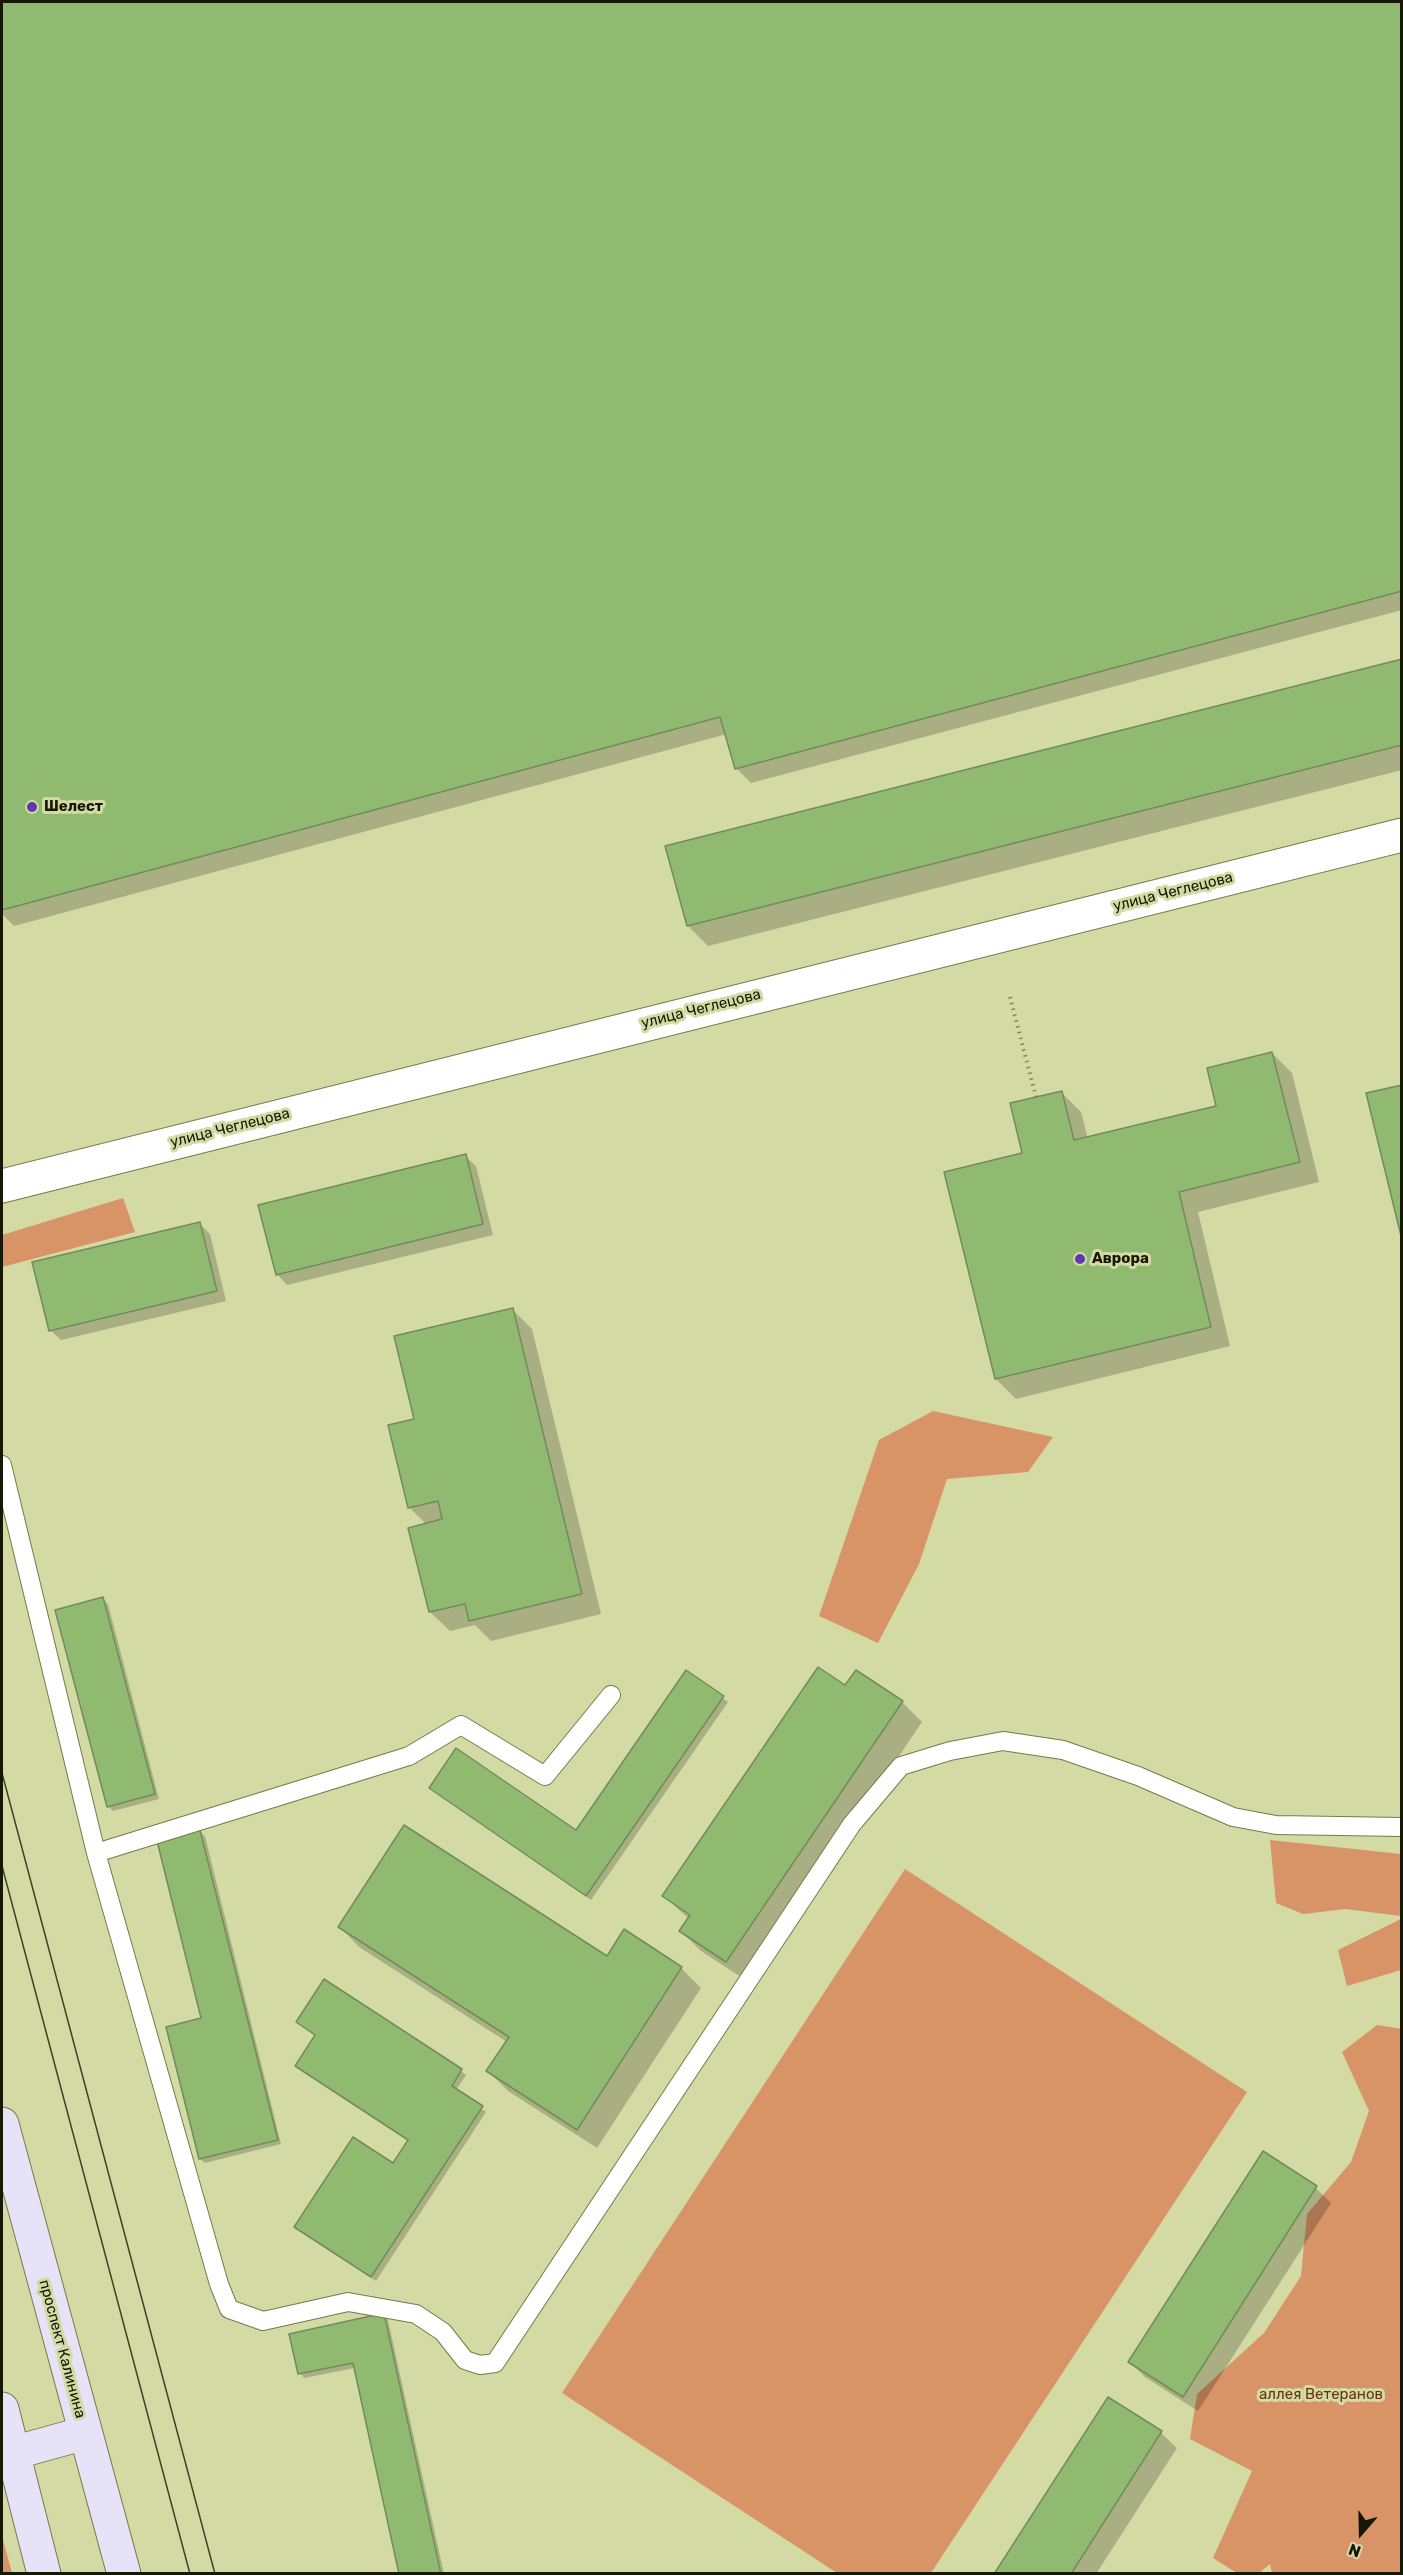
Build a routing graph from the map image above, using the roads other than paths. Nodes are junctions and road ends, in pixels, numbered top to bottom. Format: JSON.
{"nodes":[{"id":1,"x":1401,"y":835,"type":"edge"},
{"id":2,"x":2,"y":1186,"type":"edge"},
{"id":3,"x":2,"y":1465,"type":"edge"},
{"id":4,"x":610,"y":1695,"type":"dead end"},
{"id":5,"x":1401,"y":1827,"type":"edge"},
{"id":6,"x":96,"y":1853,"type":"junction"},
{"id":7,"x":2,"y":2124,"type":"edge"},
{"id":8,"x":2,"y":2409,"type":"edge"},
{"id":9,"x":85,"y":2433,"type":"junction"},
{"id":10,"x":7,"y":2455,"type":"edge"},
{"id":11,"x":44,"y":2574,"type":"edge"},
{"id":12,"x":124,"y":2574,"type":"edge"}],
"edges":[{"from":1,"to":2,"type":"street","name":"улица Чеглецова"},
{"from":3,"to":6,"type":"lane"},
{"from":4,"to":6,"type":"lane"},
{"from":5,"to":6,"type":"lane"},
{"from":7,"to":9,"type":"main road","name":"проспект Калинина"},
{"from":8,"to":10,"type":"main road"},
{"from":9,"to":10,"type":"main road"},
{"from":9,"to":12,"type":"main road","name":"проспект Калинина"},
{"from":10,"to":11,"type":"main road"}]}
